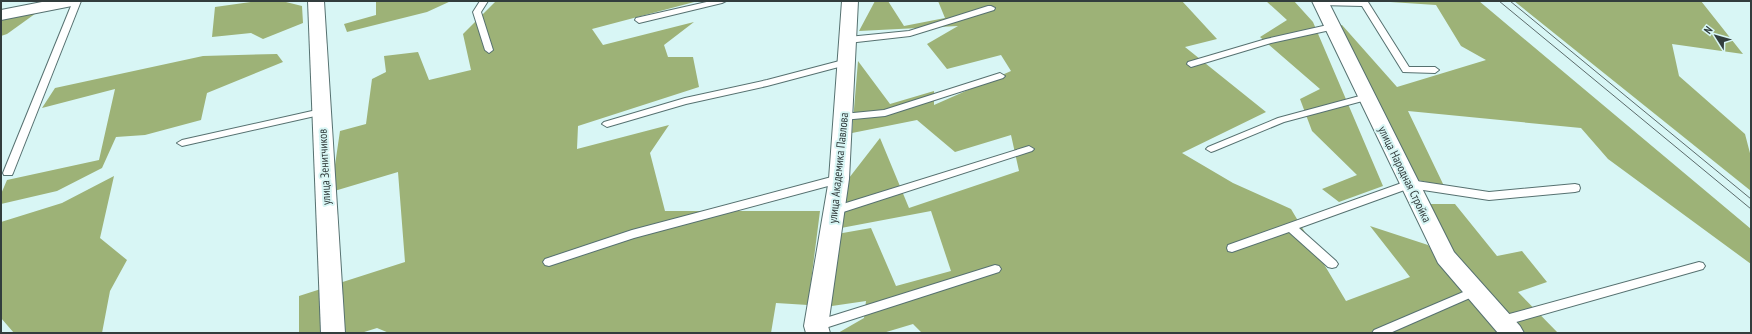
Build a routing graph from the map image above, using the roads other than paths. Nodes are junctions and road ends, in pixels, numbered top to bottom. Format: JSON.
{"nodes":[{"id":1,"x":72,"y":1,"type":"edge"},
{"id":2,"x":77,"y":1,"type":"edge"},
{"id":3,"x":316,"y":1,"type":"edge"},
{"id":4,"x":484,"y":1,"type":"edge"},
{"id":5,"x":722,"y":1,"type":"edge"},
{"id":6,"x":850,"y":1,"type":"edge"},
{"id":7,"x":1320,"y":2,"type":"edge"},
{"id":8,"x":991,"y":8,"type":"dead end"},
{"id":9,"x":1,"y":15,"type":"edge"},
{"id":10,"x":639,"y":20,"type":"dead end"},
{"id":11,"x":1332,"y":27,"type":"junction"},
{"id":12,"x":848,"y":40,"type":"junction"},
{"id":13,"x":489,"y":50,"type":"dead end"},
{"id":14,"x":846,"y":62,"type":"junction"},
{"id":15,"x":1191,"y":64,"type":"dead end"},
{"id":16,"x":1435,"y":70,"type":"dead end"},
{"id":17,"x":1000,"y":76,"type":"dead end"},
{"id":18,"x":1367,"y":97,"type":"junction"},
{"id":19,"x":321,"y":112,"type":"junction"},
{"id":20,"x":843,"y":117,"type":"junction"},
{"id":21,"x":607,"y":124,"type":"dead end"},
{"id":22,"x":182,"y":143,"type":"dead end"},
{"id":23,"x":1030,"y":149,"type":"dead end"},
{"id":24,"x":1211,"y":149,"type":"dead end"},
{"id":25,"x":8,"y":173,"type":"dead end"},
{"id":26,"x":839,"y":179,"type":"junction"},
{"id":27,"x":1410,"y":184,"type":"junction"},
{"id":28,"x":1575,"y":188,"type":"dead end"},
{"id":29,"x":834,"y":211,"type":"junction"},
{"id":30,"x":1290,"y":226,"type":"junction"},
{"id":31,"x":1232,"y":248,"type":"dead end"},
{"id":32,"x":549,"y":262,"type":"dead end"},
{"id":33,"x":1332,"y":264,"type":"dead end"},
{"id":34,"x":1699,"y":266,"type":"dead end"},
{"id":35,"x":995,"y":269,"type":"dead end"},
{"id":36,"x":1475,"y":291,"type":"junction"},
{"id":37,"x":1507,"y":327,"type":"edge"},
{"id":38,"x":817,"y":330,"type":"edge"},
{"id":39,"x":333,"y":333,"type":"edge"},
{"id":40,"x":1378,"y":333,"type":"edge"}],
"edges":[{"from":1,"to":9,"type":"street"},
{"from":2,"to":25,"type":"lane"},
{"from":3,"to":19,"type":"street","name":"улица Зенитчиков"},
{"from":4,"to":13,"type":"lane"},
{"from":5,"to":10,"type":"lane"},
{"from":6,"to":12,"type":"street","name":"улица Академика Павлова"},
{"from":7,"to":11,"type":"street","name":"улица Народная Стройка"},
{"from":7,"to":16,"type":"lane"},
{"from":8,"to":12,"type":"lane"},
{"from":11,"to":15,"type":"lane"},
{"from":11,"to":18,"type":"street","name":"улица Народная Стройка"},
{"from":12,"to":14,"type":"street","name":"улица Академика Павлова"},
{"from":14,"to":20,"type":"street","name":"улица Академика Павлова"},
{"from":14,"to":21,"type":"lane"},
{"from":17,"to":20,"type":"lane"},
{"from":18,"to":24,"type":"lane"},
{"from":18,"to":27,"type":"street","name":"улица Народная Стройка"},
{"from":19,"to":22,"type":"lane"},
{"from":19,"to":39,"type":"street","name":"улица Зенитчиков"},
{"from":20,"to":26,"type":"street","name":"улица Академика Павлова"},
{"from":23,"to":29,"type":"lane"},
{"from":26,"to":29,"type":"street","name":"улица Академика Павлова"},
{"from":26,"to":32,"type":"lane"},
{"from":27,"to":28,"type":"lane"},
{"from":27,"to":30,"type":"lane"},
{"from":27,"to":36,"type":"street","name":"улица Народная Стройка"},
{"from":29,"to":38,"type":"street","name":"улица Академика Павлова"},
{"from":30,"to":31,"type":"lane"},
{"from":30,"to":33,"type":"lane"},
{"from":34,"to":37,"type":"lane"},
{"from":35,"to":38,"type":"lane"},
{"from":36,"to":37,"type":"street","name":"улица Народная Стройка"},
{"from":36,"to":40,"type":"lane"}]}
